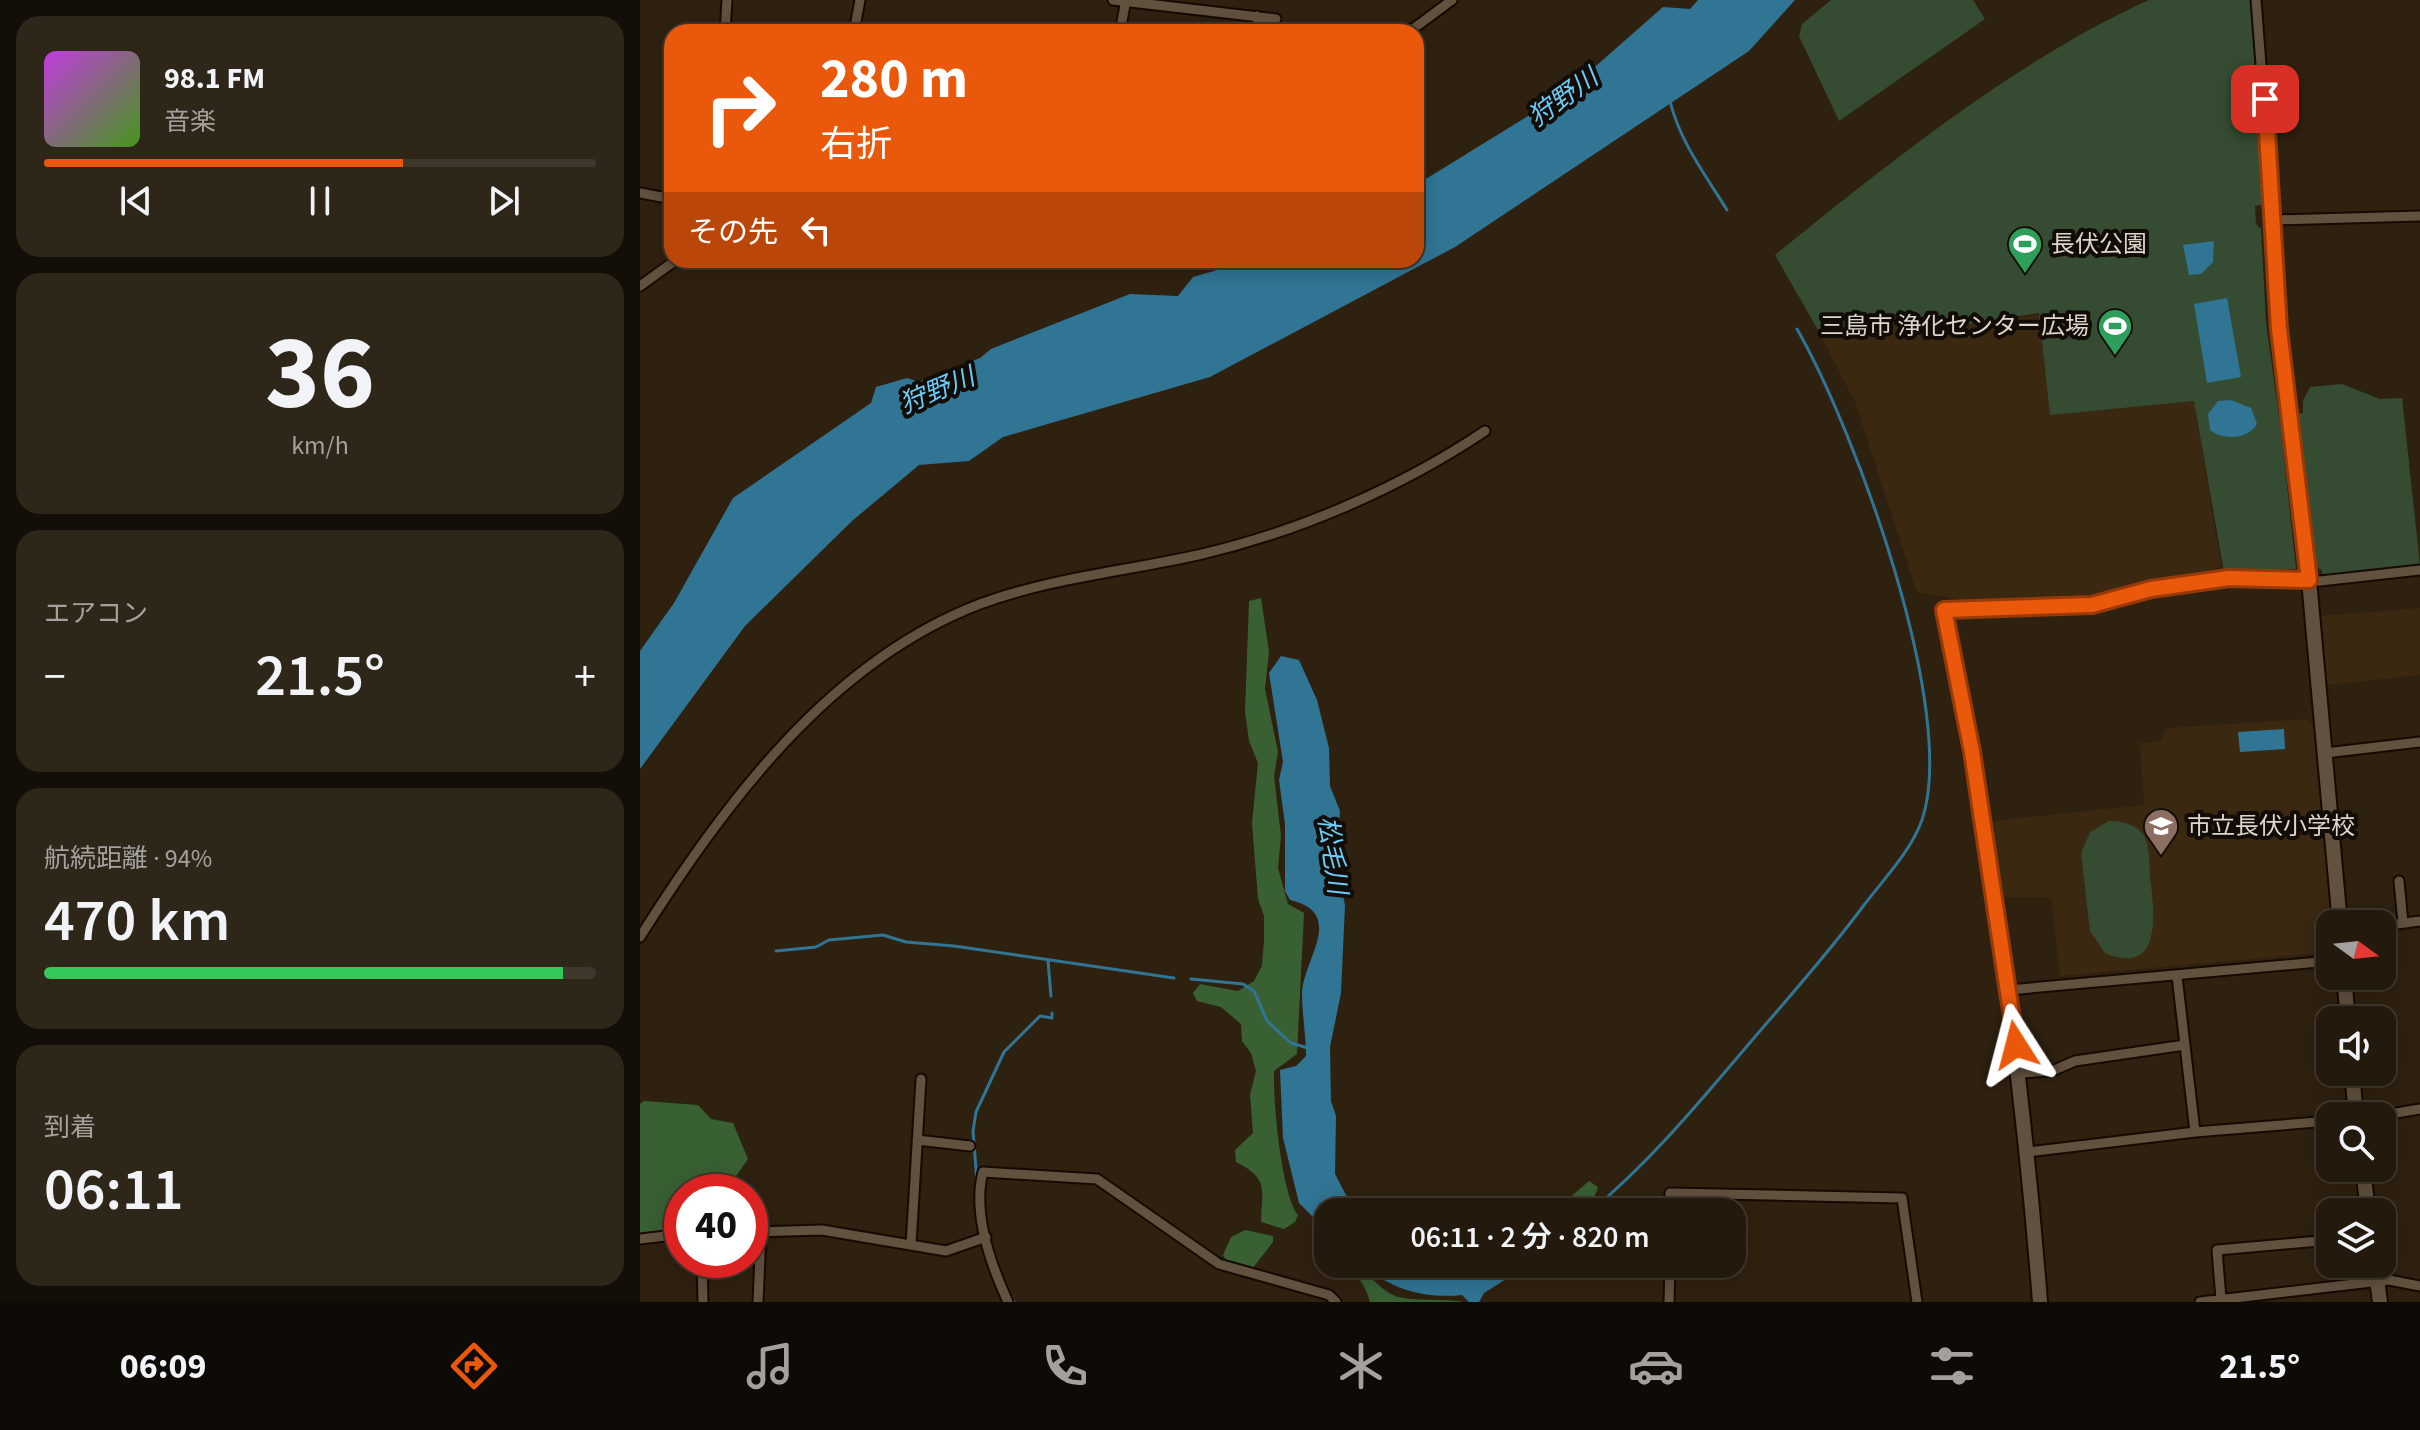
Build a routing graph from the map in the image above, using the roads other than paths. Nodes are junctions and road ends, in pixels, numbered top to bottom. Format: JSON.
{"nodes":[{"id":1,"x":727,"y":0,"type":"edge"},
{"id":2,"x":860,"y":0,"type":"edge"},
{"id":3,"x":1113,"y":0,"type":"edge"},
{"id":4,"x":1452,"y":0,"type":"edge"},
{"id":5,"x":2256,"y":0,"type":"edge"},
{"id":6,"x":1126,"y":1,"type":"edge"},
{"id":7,"x":1257,"y":16,"type":"junction"},
{"id":8,"x":1276,"y":19,"type":"dead end"},
{"id":9,"x":726,"y":24,"type":"edge"},
{"id":10,"x":856,"y":24,"type":"edge"},
{"id":11,"x":1122,"y":24,"type":"edge"},
{"id":12,"x":1258,"y":24,"type":"edge"},
{"id":13,"x":1420,"y":24,"type":"edge"},
{"id":14,"x":640,"y":193,"type":"edge"},
{"id":15,"x":664,"y":198,"type":"edge"},
{"id":16,"x":2420,"y":216,"type":"edge"},
{"id":17,"x":2273,"y":220,"type":"junction"},
{"id":18,"x":665,"y":268,"type":"edge"},
{"id":19,"x":640,"y":286,"type":"edge"},
{"id":20,"x":1485,"y":431,"type":"dead end"},
{"id":21,"x":2420,"y":570,"type":"edge"},
{"id":22,"x":2309,"y":580,"type":"junction"},
{"id":23,"x":1944,"y":613,"type":"joint"},
{"id":24,"x":2420,"y":742,"type":"edge"},
{"id":25,"x":2325,"y":753,"type":"junction"},
{"id":26,"x":2399,"y":881,"type":"dead end"},
{"id":27,"x":2339,"y":910,"type":"edge"},
{"id":28,"x":2420,"y":921,"type":"edge"},
{"id":29,"x":2403,"y":923,"type":"junction"},
{"id":30,"x":2396,"y":924,"type":"edge"},
{"id":31,"x":640,"y":937,"type":"edge"},
{"id":32,"x":2316,"y":962,"type":"edge"},
{"id":33,"x":2177,"y":976,"type":"junction"},
{"id":34,"x":2008,"y":990,"type":"junction"},
{"id":35,"x":2185,"y":1045,"type":"junction"},
{"id":36,"x":2020,"y":1073,"type":"junction"},
{"id":37,"x":921,"y":1079,"type":"dead end"},
{"id":38,"x":2420,"y":1109,"type":"edge"},
{"id":39,"x":2396,"y":1113,"type":"edge"},
{"id":40,"x":2316,"y":1122,"type":"edge"},
{"id":41,"x":2195,"y":1132,"type":"junction"},
{"id":42,"x":917,"y":1140,"type":"junction"},
{"id":43,"x":970,"y":1146,"type":"dead end"},
{"id":44,"x":2028,"y":1152,"type":"junction"},
{"id":45,"x":1670,"y":1198,"type":"edge"},
{"id":46,"x":768,"y":1232,"type":"edge"},
{"id":47,"x":664,"y":1236,"type":"edge"},
{"id":48,"x":986,"y":1237,"type":"junction"},
{"id":49,"x":640,"y":1239,"type":"edge"},
{"id":50,"x":2316,"y":1241,"type":"edge"},
{"id":51,"x":911,"y":1245,"type":"junction"},
{"id":52,"x":702,"y":1278,"type":"edge"},
{"id":53,"x":757,"y":1278,"type":"edge"},
{"id":54,"x":1670,"y":1278,"type":"edge"},
{"id":55,"x":2377,"y":1278,"type":"edge"},
{"id":56,"x":2377,"y":1281,"type":"junction"},
{"id":57,"x":2420,"y":1286,"type":"edge"},
{"id":58,"x":2221,"y":1299,"type":"junction"},
{"id":59,"x":703,"y":1302,"type":"edge"},
{"id":60,"x":758,"y":1302,"type":"edge"},
{"id":61,"x":1008,"y":1302,"type":"edge"},
{"id":62,"x":1336,"y":1302,"type":"edge"},
{"id":63,"x":1669,"y":1302,"type":"edge"},
{"id":64,"x":1917,"y":1302,"type":"edge"},
{"id":65,"x":2040,"y":1302,"type":"edge"},
{"id":66,"x":2200,"y":1302,"type":"edge"},
{"id":67,"x":2380,"y":1302,"type":"edge"}],
"edges":[{"from":1,"to":9,"type":"street"},
{"from":2,"to":10,"type":"street"},
{"from":3,"to":6,"type":"street"},
{"from":4,"to":13,"type":"street"},
{"from":5,"to":17,"type":"street"},
{"from":6,"to":7,"type":"street"},
{"from":6,"to":11,"type":"street"},
{"from":7,"to":8,"type":"street"},
{"from":7,"to":12,"type":"street"},
{"from":14,"to":15,"type":"street"},
{"from":16,"to":17,"type":"street"},
{"from":17,"to":22,"type":"street"},
{"from":18,"to":19,"type":"street"},
{"from":20,"to":31,"type":"street"},
{"from":21,"to":22,"type":"street"},
{"from":22,"to":23,"type":"street"},
{"from":22,"to":25,"type":"street"},
{"from":23,"to":34,"type":"street"},
{"from":24,"to":25,"type":"street"},
{"from":25,"to":27,"type":"street"},
{"from":26,"to":29,"type":"street"},
{"from":28,"to":29,"type":"street"},
{"from":29,"to":30,"type":"street"},
{"from":32,"to":33,"type":"street"},
{"from":33,"to":34,"type":"street"},
{"from":33,"to":35,"type":"street"},
{"from":34,"to":36,"type":"street"},
{"from":35,"to":36,"type":"street"},
{"from":35,"to":41,"type":"street"},
{"from":36,"to":44,"type":"street"},
{"from":37,"to":42,"type":"street"},
{"from":38,"to":39,"type":"street"},
{"from":40,"to":41,"type":"street"},
{"from":41,"to":44,"type":"street"},
{"from":42,"to":43,"type":"street"},
{"from":42,"to":51,"type":"street"},
{"from":44,"to":65,"type":"street"},
{"from":45,"to":64,"type":"street"},
{"from":46,"to":51,"type":"street"},
{"from":47,"to":49,"type":"street"},
{"from":48,"to":51,"type":"street"},
{"from":48,"to":61,"type":"street"},
{"from":48,"to":62,"type":"street"},
{"from":50,"to":58,"type":"street"},
{"from":52,"to":59,"type":"street"},
{"from":53,"to":60,"type":"street"},
{"from":54,"to":63,"type":"street"},
{"from":55,"to":56,"type":"street"},
{"from":56,"to":57,"type":"street"},
{"from":56,"to":58,"type":"street"},
{"from":56,"to":67,"type":"street"},
{"from":58,"to":66,"type":"street"}]}
